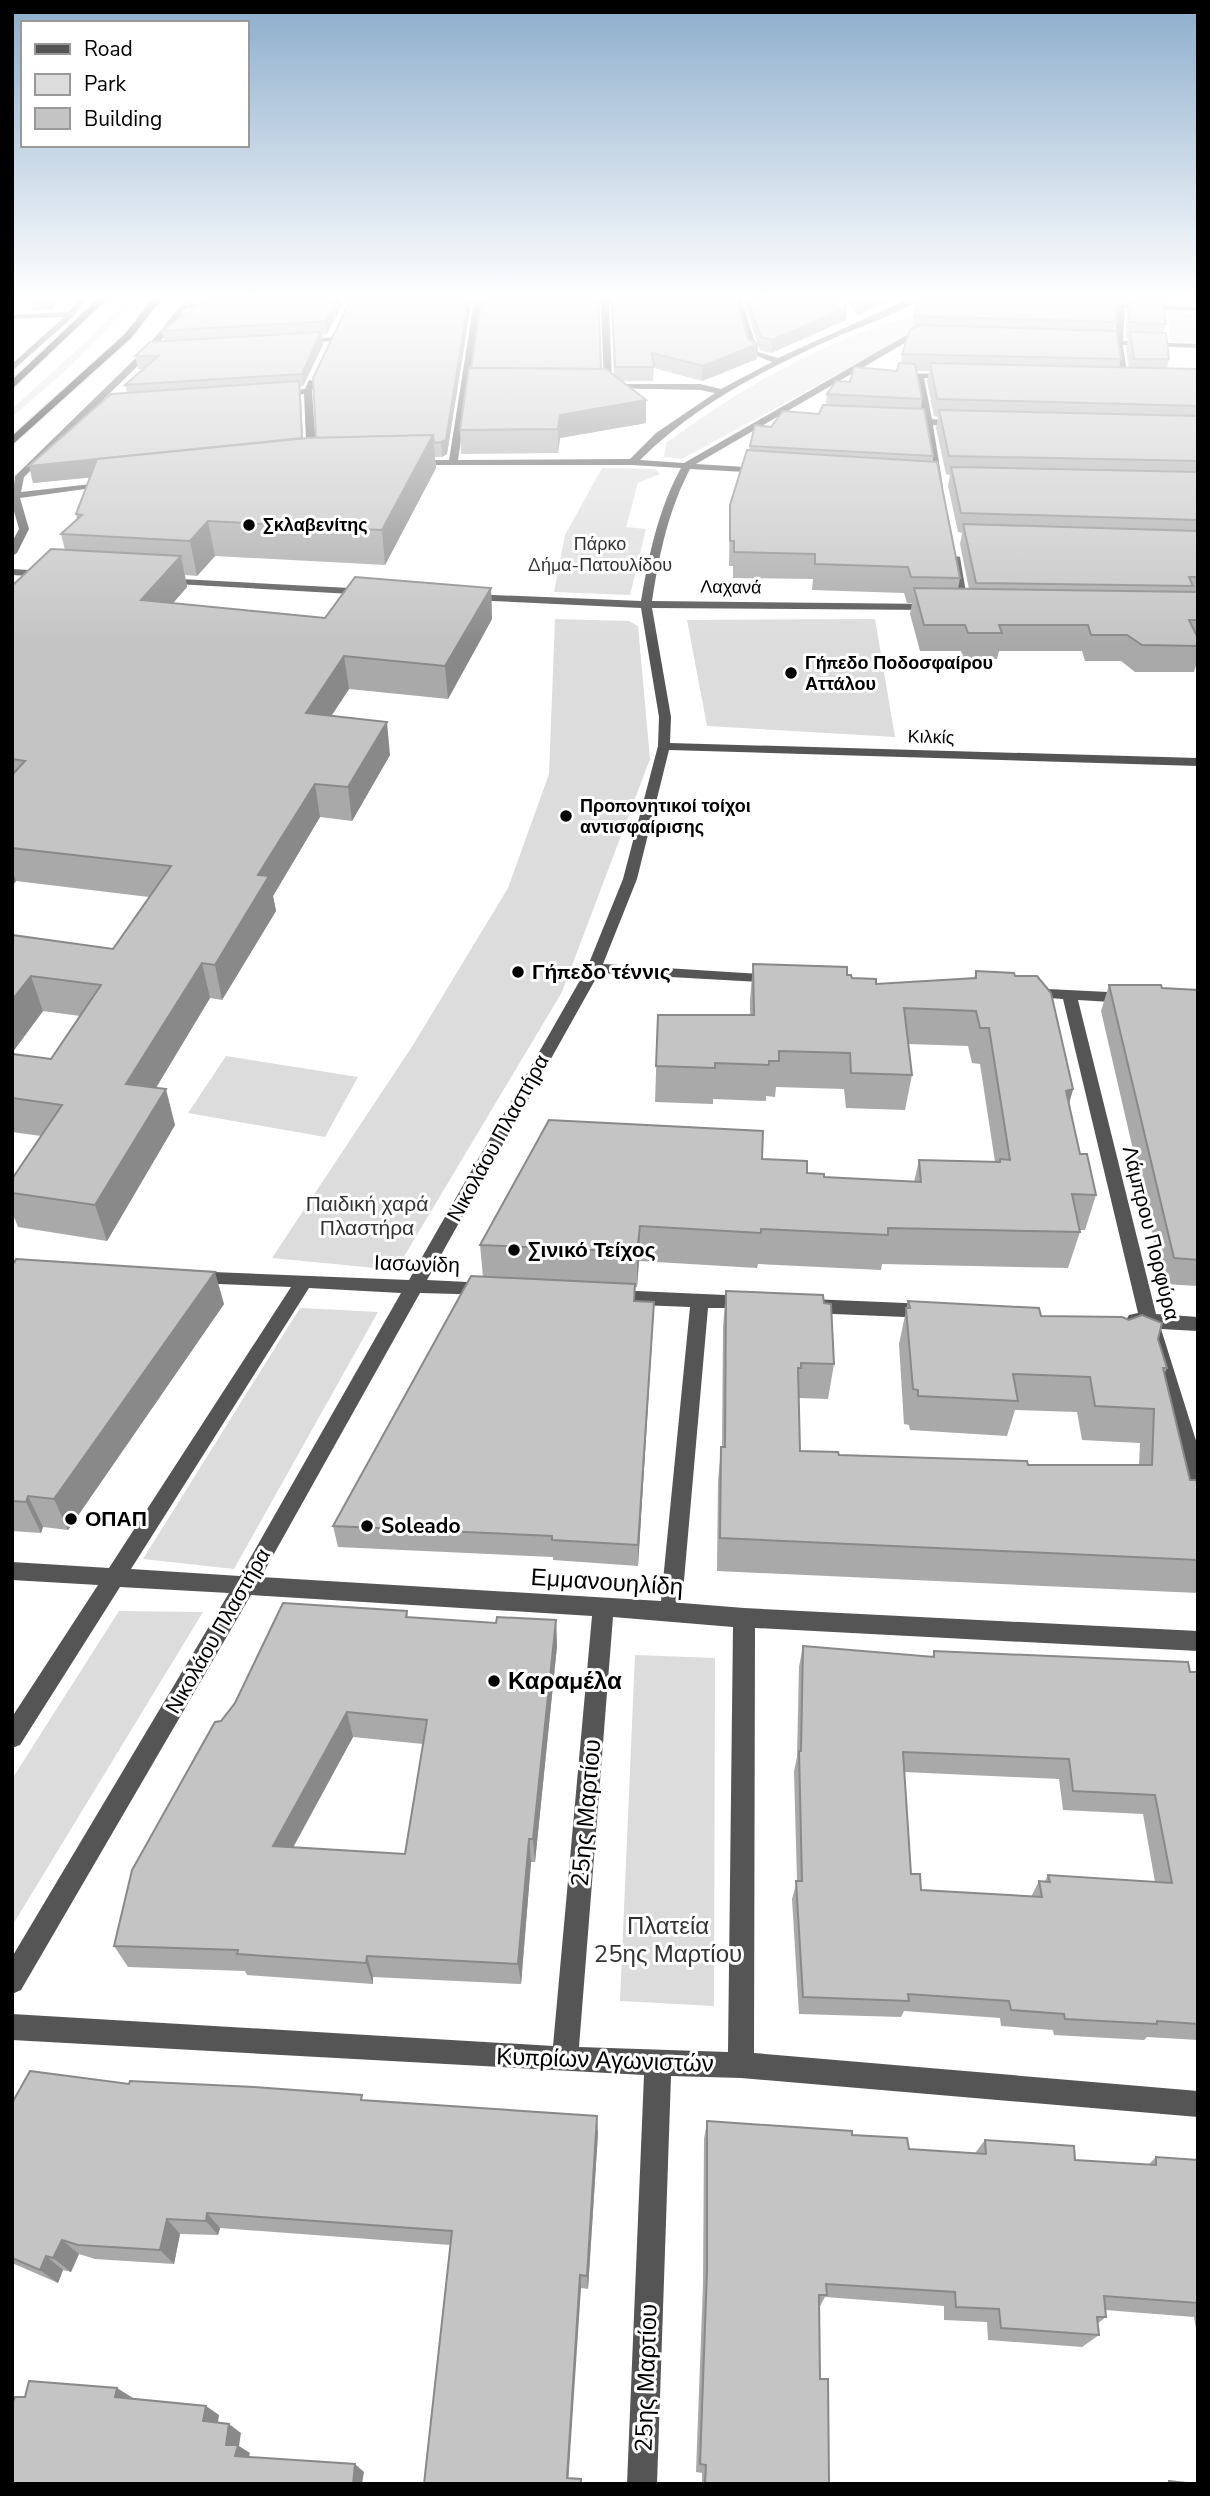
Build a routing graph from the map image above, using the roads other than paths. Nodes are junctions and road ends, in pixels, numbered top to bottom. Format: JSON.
{"nodes":[{"id":1,"x":43,"y":413,"type":"edge"},
{"id":2,"x":86,"y":413,"type":"edge"},
{"id":3,"x":309,"y":413,"type":"edge"},
{"id":4,"x":460,"y":413,"type":"edge"},
{"id":5,"x":690,"y":413,"type":"edge"},
{"id":6,"x":927,"y":413,"type":"edge"},
{"id":7,"x":773,"y":414,"type":"joint"},
{"id":8,"x":797,"y":416,"type":"edge"},
{"id":9,"x":888,"y":421,"type":"edge"},
{"id":10,"x":929,"y":422,"type":"junction"},
{"id":11,"x":970,"y":423,"type":"edge"},
{"id":12,"x":12,"y":442,"type":"edge"},
{"id":13,"x":453,"y":462,"type":"junction"},
{"id":14,"x":632,"y":462,"type":"junction"},
{"id":15,"x":402,"y":463,"type":"edge"},
{"id":16,"x":312,"y":465,"type":"junction"},
{"id":17,"x":325,"y":465,"type":"edge"},
{"id":18,"x":299,"y":466,"type":"edge"},
{"id":19,"x":687,"y":466,"type":"junction"},
{"id":20,"x":773,"y":472,"type":"edge"},
{"id":21,"x":925,"y":479,"type":"edge"},
{"id":22,"x":939,"y":480,"type":"junction"},
{"id":23,"x":953,"y":480,"type":"edge"},
{"id":24,"x":126,"y":483,"type":"edge"},
{"id":25,"x":942,"y":491,"type":"edge"},
{"id":26,"x":15,"y":496,"type":"junction"},
{"id":27,"x":954,"y":550,"type":"edge"},
{"id":28,"x":12,"y":552,"type":"edge"},
{"id":29,"x":12,"y":572,"type":"edge"},
{"id":30,"x":54,"y":575,"type":"edge"},
{"id":31,"x":151,"y":580,"type":"edge"},
{"id":32,"x":388,"y":593,"type":"edge"},
{"id":33,"x":458,"y":597,"type":"edge"},
{"id":34,"x":646,"y":604,"type":"junction"},
{"id":35,"x":965,"y":608,"type":"junction"},
{"id":36,"x":979,"y":608,"type":"edge"},
{"id":37,"x":664,"y":747,"type":"junction"},
{"id":38,"x":1198,"y":762,"type":"edge"},
{"id":39,"x":594,"y":968,"type":"junction"},
{"id":40,"x":798,"y":980,"type":"edge"},
{"id":41,"x":1015,"y":992,"type":"edge"},
{"id":42,"x":1069,"y":995,"type":"junction"},
{"id":43,"x":1146,"y":999,"type":"edge"},
{"id":44,"x":179,"y":1276,"type":"edge"},
{"id":45,"x":304,"y":1282,"type":"junction"},
{"id":46,"x":416,"y":1286,"type":"junction"},
{"id":47,"x":510,"y":1291,"type":"edge"},
{"id":48,"x":592,"y":1296,"type":"edge"},
{"id":49,"x":700,"y":1301,"type":"junction"},
{"id":50,"x":768,"y":1304,"type":"edge"},
{"id":51,"x":795,"y":1306,"type":"edge"},
{"id":52,"x":945,"y":1312,"type":"edge"},
{"id":53,"x":1122,"y":1320,"type":"edge"},
{"id":54,"x":1149,"y":1321,"type":"junction"},
{"id":55,"x":1198,"y":1324,"type":"edge"},
{"id":56,"x":1198,"y":1479,"type":"edge"},
{"id":57,"x":12,"y":1571,"type":"edge"},
{"id":58,"x":114,"y":1577,"type":"junction"},
{"id":59,"x":245,"y":1586,"type":"junction"},
{"id":60,"x":603,"y":1608,"type":"junction"},
{"id":61,"x":671,"y":1611,"type":"junction"},
{"id":62,"x":744,"y":1618,"type":"junction"},
{"id":63,"x":1198,"y":1641,"type":"edge"},
{"id":64,"x":12,"y":1737,"type":"edge"},
{"id":65,"x":12,"y":1981,"type":"edge"},
{"id":66,"x":12,"y":2027,"type":"edge"},
{"id":67,"x":565,"y":2060,"type":"junction"},
{"id":68,"x":658,"y":2062,"type":"junction"},
{"id":69,"x":741,"y":2065,"type":"junction"},
{"id":70,"x":1198,"y":2104,"type":"edge"},
{"id":71,"x":642,"y":2484,"type":"edge"}],
"edges":[{"from":1,"to":12,"type":"highway"},
{"from":2,"to":26,"type":"street"},
{"from":3,"to":16,"type":"street"},
{"from":4,"to":13,"type":"street"},
{"from":5,"to":14,"type":"street"},
{"from":6,"to":10,"type":"street"},
{"from":7,"to":8,"type":"street"},
{"from":7,"to":19,"type":"street"},
{"from":9,"to":10,"type":"street"},
{"from":10,"to":11,"type":"street"},
{"from":10,"to":22,"type":"street"},
{"from":13,"to":14,"type":"street"},
{"from":13,"to":15,"type":"street"},
{"from":14,"to":19,"type":"street"},
{"from":16,"to":17,"type":"street"},
{"from":16,"to":18,"type":"street"},
{"from":19,"to":20,"type":"street"},
{"from":19,"to":34,"type":"street","name":"Νικολάου Πλαστήρα"},
{"from":21,"to":22,"type":"street"},
{"from":22,"to":23,"type":"street"},
{"from":22,"to":25,"type":"street"},
{"from":24,"to":26,"type":"street"},
{"from":26,"to":28,"type":"street"},
{"from":27,"to":35,"type":"street"},
{"from":29,"to":30,"type":"street"},
{"from":31,"to":32,"type":"street"},
{"from":33,"to":34,"type":"street","name":"Λαχανά"},
{"from":34,"to":35,"type":"street","name":"Λαχανά"},
{"from":34,"to":37,"type":"street","name":"Νικολάου Πλαστήρα"},
{"from":35,"to":36,"type":"street","name":"Λαχανά"},
{"from":37,"to":38,"type":"street","name":"Κιλκίς"},
{"from":37,"to":39,"type":"street","name":"Νικολάου Πλαστήρα"},
{"from":39,"to":40,"type":"street"},
{"from":39,"to":46,"type":"street","name":"Νικολάου Πλαστήρα"},
{"from":41,"to":42,"type":"street"},
{"from":42,"to":43,"type":"street"},
{"from":42,"to":54,"type":"street","name":"Λάμπρου Πορφύρα"},
{"from":44,"to":45,"type":"street","name":"Ιασωνίδη"},
{"from":45,"to":46,"type":"street","name":"Ιασωνίδη"},
{"from":45,"to":58,"type":"street"},
{"from":46,"to":47,"type":"street","name":"Ιασωνίδη"},
{"from":46,"to":59,"type":"street","name":"Νικολάου Πλαστήρα"},
{"from":48,"to":49,"type":"street"},
{"from":49,"to":50,"type":"street"},
{"from":49,"to":61,"type":"street"},
{"from":51,"to":52,"type":"street"},
{"from":53,"to":54,"type":"street"},
{"from":54,"to":55,"type":"street"},
{"from":54,"to":56,"type":"street","name":"Λάμπρου Πορφύρα"},
{"from":57,"to":58,"type":"street","name":"Εμμανουηλίδη"},
{"from":58,"to":59,"type":"street","name":"Εμμανουηλίδη"},
{"from":58,"to":64,"type":"street"},
{"from":59,"to":60,"type":"street","name":"Εμμανουηλίδη"},
{"from":59,"to":65,"type":"street","name":"Νικολάου Πλαστήρα"},
{"from":60,"to":61,"type":"street","name":"Εμμανουηλίδη"},
{"from":60,"to":67,"type":"street","name":"25ης Μαρτίου"},
{"from":61,"to":62,"type":"street","name":"Εμμανουηλίδη"},
{"from":62,"to":63,"type":"street","name":"Εμμανουηλίδη"},
{"from":62,"to":69,"type":"street"},
{"from":66,"to":67,"type":"street","name":"Κυπρίων Αγωνιστών"},
{"from":67,"to":68,"type":"street","name":"Κυπρίων Αγωνιστών"},
{"from":68,"to":69,"type":"street","name":"Κυπρίων Αγωνιστών"},
{"from":68,"to":71,"type":"street","name":"25ης Μαρτίου"},
{"from":69,"to":70,"type":"street","name":"Κυπρίων Αγωνιστών"}]}
